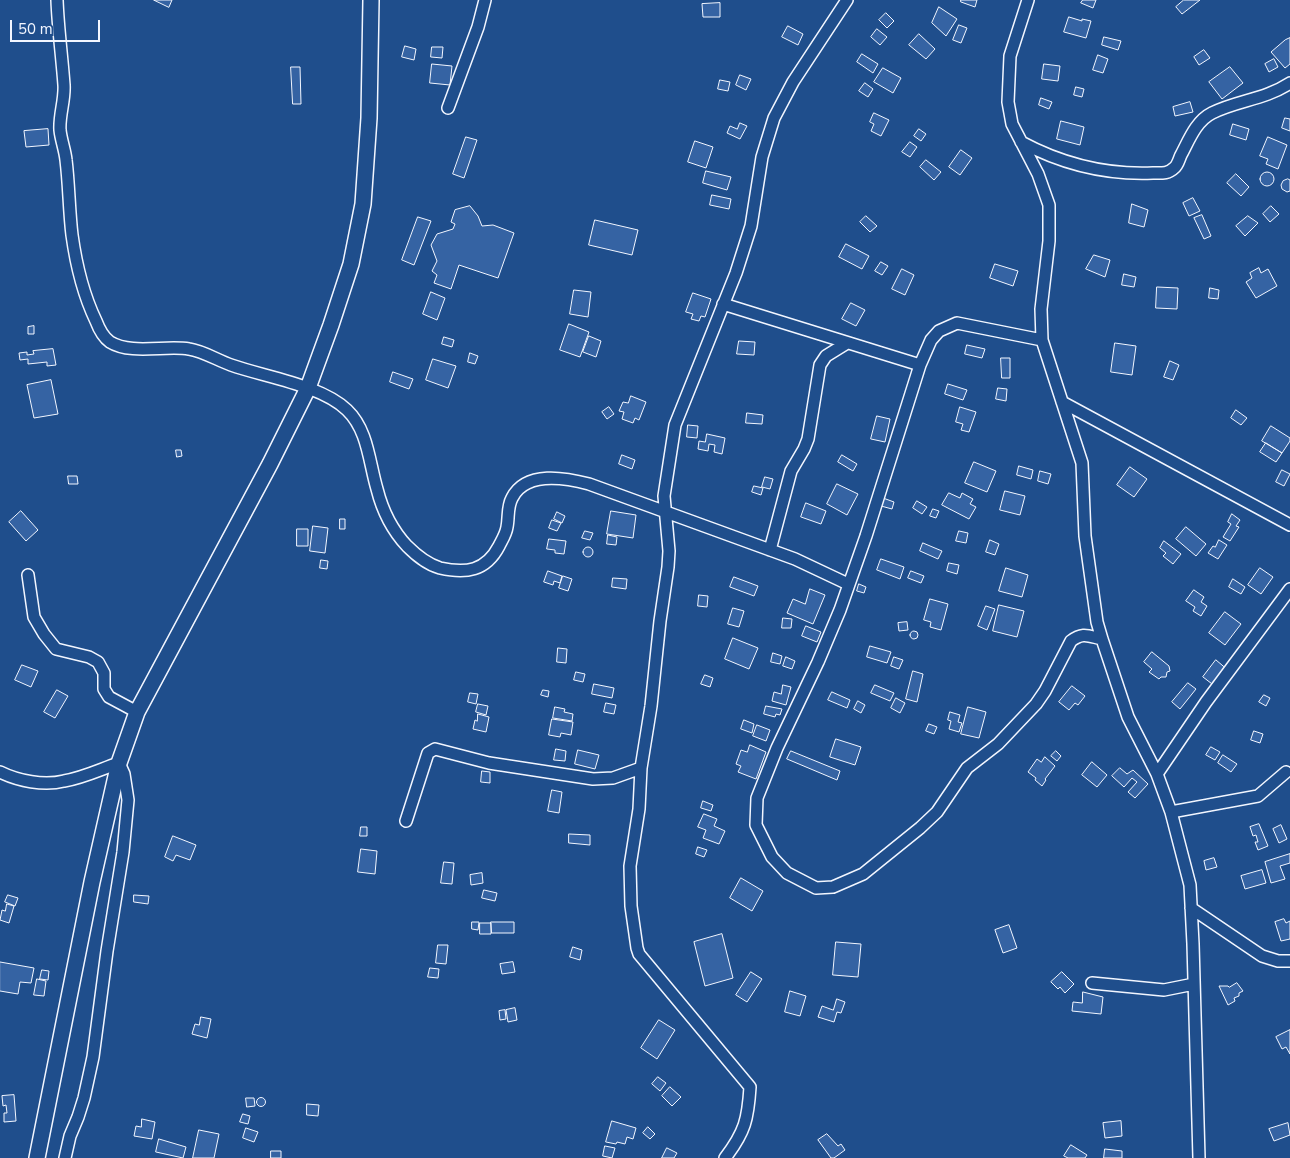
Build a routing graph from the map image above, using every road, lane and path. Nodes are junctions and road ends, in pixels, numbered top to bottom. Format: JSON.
{"nodes":[{"id":1,"x":57,"y":0,"type":"edge"},
{"id":2,"x":371,"y":0,"type":"edge"},
{"id":3,"x":485,"y":0,"type":"edge"},
{"id":4,"x":847,"y":0,"type":"edge"},
{"id":5,"x":1028,"y":0,"type":"edge"},
{"id":6,"x":1290,"y":83,"type":"edge"},
{"id":7,"x":448,"y":108,"type":"dead end"},
{"id":8,"x":1022,"y":142,"type":"junction"},
{"id":9,"x":723,"y":304,"type":"junction"},
{"id":10,"x":1042,"y":340,"type":"junction"},
{"id":11,"x":847,"y":343,"type":"junction"},
{"id":12,"x":920,"y":365,"type":"junction"},
{"id":13,"x":308,"y":388,"type":"junction"},
{"id":14,"x":1062,"y":402,"type":"junction"},
{"id":15,"x":666,"y":512,"type":"junction"},
{"id":16,"x":1290,"y":525,"type":"edge"},
{"id":17,"x":770,"y":550,"type":"junction"},
{"id":18,"x":28,"y":575,"type":"dead end"},
{"id":19,"x":848,"y":584,"type":"junction"},
{"id":20,"x":1290,"y":589,"type":"edge"},
{"id":21,"x":1102,"y":639,"type":"junction"},
{"id":22,"x":137,"y":712,"type":"junction"},
{"id":23,"x":119,"y":762,"type":"junction"},
{"id":24,"x":641,"y":768,"type":"junction"},
{"id":25,"x":0,"y":772,"type":"edge"},
{"id":26,"x":1286,"y":772,"type":"dead end"},
{"id":27,"x":1157,"y":774,"type":"junction"},
{"id":28,"x":1171,"y":812,"type":"junction"},
{"id":29,"x":406,"y":820,"type":"dead end"},
{"id":30,"x":1191,"y":908,"type":"junction"},
{"id":31,"x":1290,"y":961,"type":"edge"},
{"id":32,"x":1092,"y":983,"type":"dead end"},
{"id":33,"x":1194,"y":984,"type":"junction"},
{"id":34,"x":37,"y":1158,"type":"edge"},
{"id":35,"x":65,"y":1158,"type":"edge"},
{"id":36,"x":725,"y":1158,"type":"edge"},
{"id":37,"x":1199,"y":1158,"type":"edge"}],
"edges":[{"from":1,"to":13,"type":"street"},
{"from":2,"to":13,"type":"street"},
{"from":3,"to":7,"type":"street"},
{"from":4,"to":9,"type":"street"},
{"from":5,"to":8,"type":"street"},
{"from":6,"to":8,"type":"street"},
{"from":8,"to":10,"type":"street"},
{"from":9,"to":11,"type":"street"},
{"from":9,"to":15,"type":"street"},
{"from":10,"to":12,"type":"street"},
{"from":10,"to":14,"type":"street"},
{"from":11,"to":12,"type":"street"},
{"from":11,"to":17,"type":"street"},
{"from":12,"to":19,"type":"street"},
{"from":13,"to":15,"type":"street"},
{"from":13,"to":22,"type":"street"},
{"from":14,"to":16,"type":"street"},
{"from":14,"to":21,"type":"street"},
{"from":15,"to":17,"type":"street"},
{"from":15,"to":24,"type":"street"},
{"from":17,"to":19,"type":"street"},
{"from":18,"to":22,"type":"street"},
{"from":19,"to":21,"type":"street"},
{"from":20,"to":27,"type":"street"},
{"from":21,"to":27,"type":"street"},
{"from":22,"to":23,"type":"street"},
{"from":23,"to":25,"type":"street"},
{"from":23,"to":34,"type":"street"},
{"from":23,"to":35,"type":"street"},
{"from":24,"to":29,"type":"street"},
{"from":24,"to":36,"type":"street"},
{"from":26,"to":28,"type":"street"},
{"from":27,"to":28,"type":"street"},
{"from":28,"to":30,"type":"street"},
{"from":30,"to":31,"type":"street"},
{"from":30,"to":33,"type":"street"},
{"from":32,"to":33,"type":"street"},
{"from":33,"to":37,"type":"street"}]}
